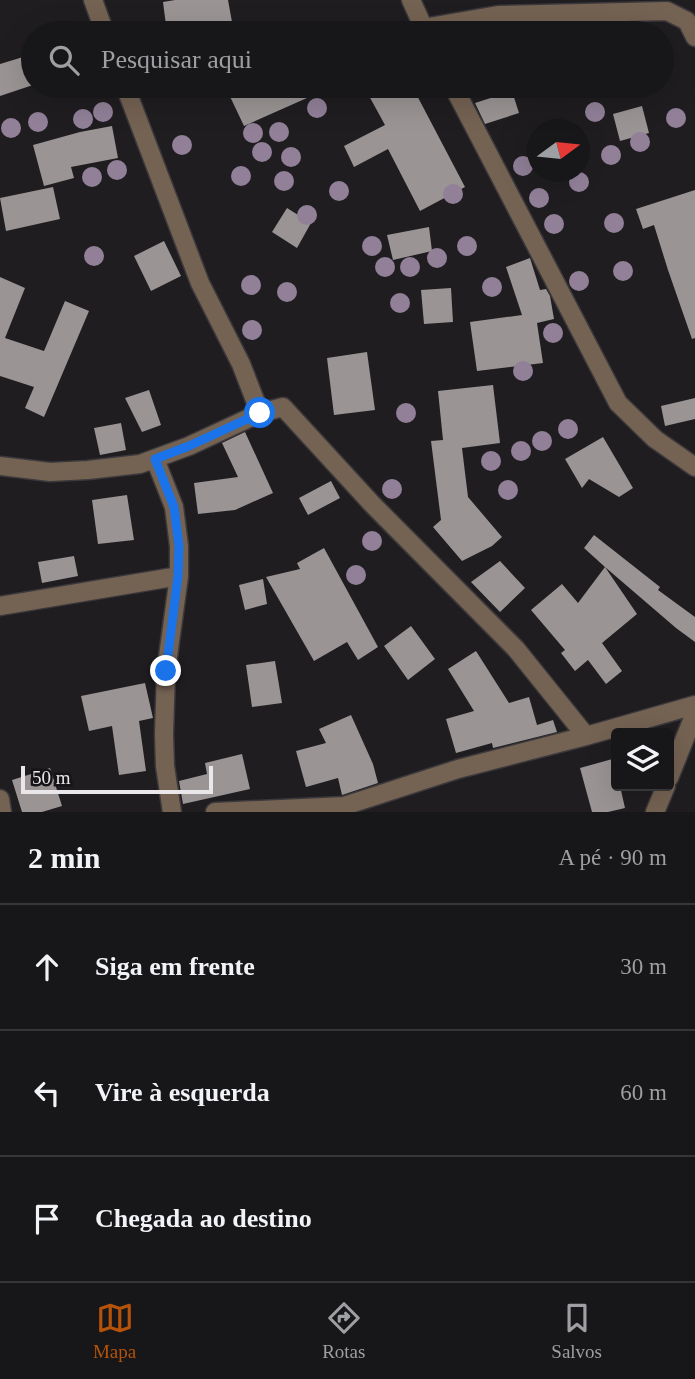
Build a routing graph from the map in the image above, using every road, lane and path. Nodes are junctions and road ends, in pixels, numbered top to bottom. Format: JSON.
{"nodes":[{"id":1,"x":93,"y":0,"type":"edge"},
{"id":2,"x":411,"y":0,"type":"edge"},
{"id":3,"x":101,"y":21,"type":"edge"},
{"id":4,"x":420,"y":21,"type":"edge"},
{"id":5,"x":470,"y":21,"type":"edge"},
{"id":6,"x":695,"y":37,"type":"edge"},
{"id":7,"x":130,"y":98,"type":"edge"},
{"id":8,"x":459,"y":98,"type":"edge"},
{"id":9,"x":260,"y":413,"type":"junction"},
{"id":10,"x":155,"y":459,"type":"junction"},
{"id":11,"x":0,"y":466,"type":"edge"},
{"id":12,"x":695,"y":467,"type":"edge"},
{"id":13,"x":178,"y":576,"type":"junction"},
{"id":14,"x":0,"y":606,"type":"edge"},
{"id":15,"x":695,"y":705,"type":"edge"},
{"id":16,"x":695,"y":713,"type":"edge"},
{"id":17,"x":586,"y":736,"type":"junction"},
{"id":18,"x":674,"y":766,"type":"edge"},
{"id":19,"x":664,"y":791,"type":"edge"},
{"id":20,"x":0,"y":799,"type":"edge"},
{"id":21,"x":2,"y":812,"type":"edge"},
{"id":22,"x":172,"y":812,"type":"edge"},
{"id":23,"x":215,"y":812,"type":"edge"},
{"id":24,"x":655,"y":812,"type":"edge"}],
"edges":[{"from":1,"to":3,"type":"street"},
{"from":2,"to":4,"type":"street"},
{"from":5,"to":6,"type":"street"},
{"from":7,"to":9,"type":"street"},
{"from":8,"to":12,"type":"street"},
{"from":9,"to":10,"type":"street"},
{"from":9,"to":17,"type":"street"},
{"from":10,"to":11,"type":"street"},
{"from":10,"to":13,"type":"street"},
{"from":13,"to":14,"type":"street"},
{"from":13,"to":22,"type":"street"},
{"from":15,"to":17,"type":"street"},
{"from":16,"to":18,"type":"street"},
{"from":17,"to":23,"type":"street"},
{"from":19,"to":24,"type":"street"},
{"from":20,"to":21,"type":"street"}]}
